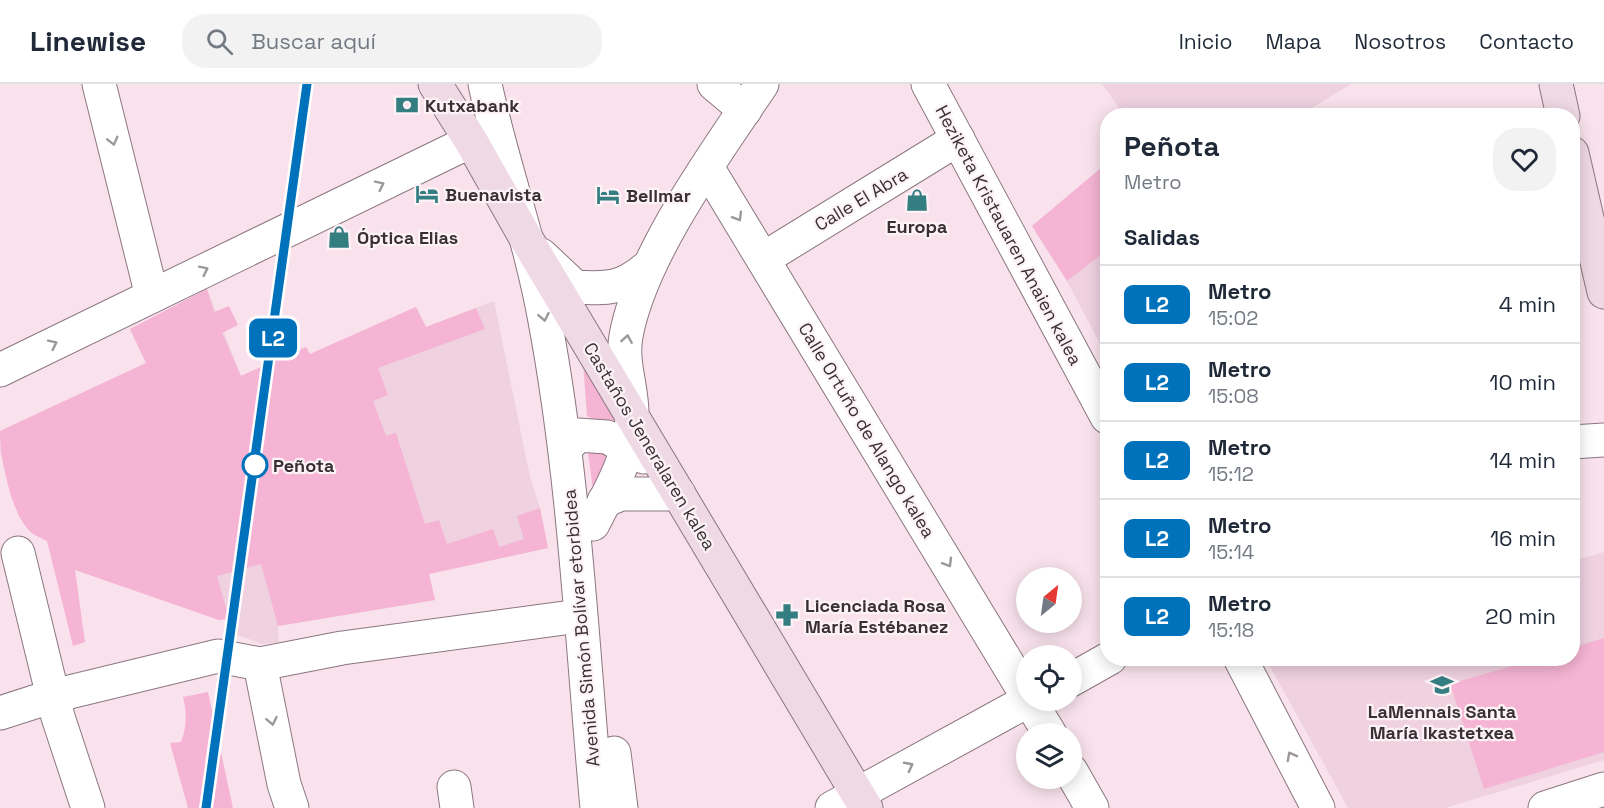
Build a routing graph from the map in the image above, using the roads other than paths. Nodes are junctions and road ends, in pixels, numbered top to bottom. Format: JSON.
{"nodes":[{"id":1,"x":99,"y":84,"type":"edge"},
{"id":2,"x":435,"y":84,"type":"edge"},
{"id":3,"x":485,"y":84,"type":"edge"},
{"id":4,"x":714,"y":84,"type":"edge"},
{"id":5,"x":928,"y":84,"type":"edge"},
{"id":6,"x":1556,"y":84,"type":"edge"},
{"id":7,"x":754,"y":97,"type":"edge"},
{"id":8,"x":1561,"y":108,"type":"edge"},
{"id":9,"x":958,"y":139,"type":"junction"},
{"id":10,"x":471,"y":141,"type":"junction"},
{"id":11,"x":707,"y":167,"type":"junction"},
{"id":12,"x":1580,"y":188,"type":"edge"},
{"id":13,"x":527,"y":240,"type":"junction"},
{"id":14,"x":763,"y":259,"type":"junction"},
{"id":15,"x":649,"y":266,"type":"junction"},
{"id":16,"x":1604,"y":292,"type":"edge"},
{"id":17,"x":152,"y":296,"type":"junction"},
{"id":18,"x":567,"y":308,"type":"junction"},
{"id":19,"x":0,"y":370,"type":"edge"},
{"id":20,"x":1100,"y":404,"type":"edge"},
{"id":21,"x":630,"y":432,"type":"junction"},
{"id":22,"x":1604,"y":440,"type":"edge"},
{"id":23,"x":571,"y":442,"type":"junction"},
{"id":24,"x":1580,"y":442,"type":"edge"},
{"id":25,"x":671,"y":482,"type":"junction"},
{"id":26,"x":599,"y":512,"type":"junction"},
{"id":27,"x":18,"y":553,"type":"dead end"},
{"id":28,"x":579,"y":616,"type":"junction"},
{"id":29,"x":260,"y":664,"type":"junction"},
{"id":30,"x":1100,"y":664,"type":"edge"},
{"id":31,"x":1244,"y":666,"type":"edge"},
{"id":32,"x":1082,"y":674,"type":"edge"},
{"id":33,"x":1016,"y":677,"type":"edge"},
{"id":34,"x":53,"y":696,"type":"junction"},
{"id":35,"x":1016,"y":708,"type":"edge"},
{"id":36,"x":0,"y":714,"type":"edge"},
{"id":37,"x":1081,"y":789,"type":"edge"},
{"id":38,"x":1604,"y":789,"type":"edge"},
{"id":39,"x":852,"y":803,"type":"edge"},
{"id":40,"x":88,"y":808,"type":"edge"},
{"id":41,"x":292,"y":808,"type":"edge"},
{"id":42,"x":597,"y":808,"type":"edge"},
{"id":43,"x":621,"y":808,"type":"edge"},
{"id":44,"x":1092,"y":808,"type":"edge"},
{"id":45,"x":1318,"y":808,"type":"edge"},
{"id":46,"x":1545,"y":808,"type":"edge"}],
"edges":[{"from":1,"to":17,"type":"street","one_way":true},
{"from":2,"to":10,"type":"street","name":"Castaños Jeneralaren kalea"},
{"from":3,"to":13,"type":"street","name":"Avenida Simón Bolívar etorbidea"},
{"from":4,"to":7,"type":"street"},
{"from":5,"to":9,"type":"street","name":"Heziketa Kristauaren Anaien kalea"},
{"from":6,"to":8,"type":"street"},
{"from":7,"to":11,"type":"street"},
{"from":9,"to":14,"type":"street","name":"Calle El Abra"},
{"from":9,"to":20,"type":"street","name":"Heziketa Kristauaren Anaien kalea"},
{"from":10,"to":13,"type":"street","name":"Castaños Jeneralaren kalea"},
{"from":17,"to":10,"type":"street","one_way":true},
{"from":11,"to":14,"type":"street","name":"Calle Ortuño de Alango kalea","one_way":true},
{"from":11,"to":15,"type":"street"},
{"from":12,"to":16,"type":"street"},
{"from":13,"to":15,"type":"street"},
{"from":13,"to":18,"type":"street","name":"Castaños Jeneralaren kalea"},
{"from":13,"to":23,"type":"street","name":"Avenida Simón Bolívar etorbidea","one_way":true},
{"from":14,"to":33,"type":"street","name":"Calle Ortuño de Alango kalea","one_way":true},
{"from":21,"to":15,"type":"street","one_way":true},
{"from":19,"to":17,"type":"street","one_way":true},
{"from":18,"to":21,"type":"street","name":"Castaños Jeneralaren kalea"},
{"from":18,"to":23,"type":"street","name":"Avenida Simón Bolívar etorbidea"},
{"from":21,"to":23,"type":"street"},
{"from":21,"to":25,"type":"street","name":"Castaños Jeneralaren kalea"},
{"from":21,"to":26,"type":"street","name":"Avenida Simón Bolívar etorbidea"},
{"from":22,"to":24,"type":"street"},
{"from":23,"to":26,"type":"street","name":"Avenida Simón Bolívar etorbidea"},
{"from":23,"to":28,"type":"street","name":"Avenida Simón Bolívar etorbidea"},
{"from":25,"to":26,"type":"street","name":"Avenida Simón Bolívar etorbidea"},
{"from":25,"to":39,"type":"street","name":"Castaños Jeneralaren kalea"},
{"from":26,"to":43,"type":"street","name":"Avenida Simón Bolívar etorbidea"},
{"from":27,"to":34,"type":"street"},
{"from":28,"to":29,"type":"street"},
{"from":28,"to":42,"type":"street","name":"Avenida Simón Bolívar etorbidea"},
{"from":29,"to":34,"type":"street"},
{"from":29,"to":41,"type":"street","one_way":true},
{"from":30,"to":32,"type":"street"},
{"from":45,"to":31,"type":"street","one_way":true},
{"from":34,"to":36,"type":"street"},
{"from":34,"to":40,"type":"street"},
{"from":39,"to":35,"type":"street","one_way":true},
{"from":37,"to":44,"type":"street"},
{"from":38,"to":46,"type":"street"}]}
